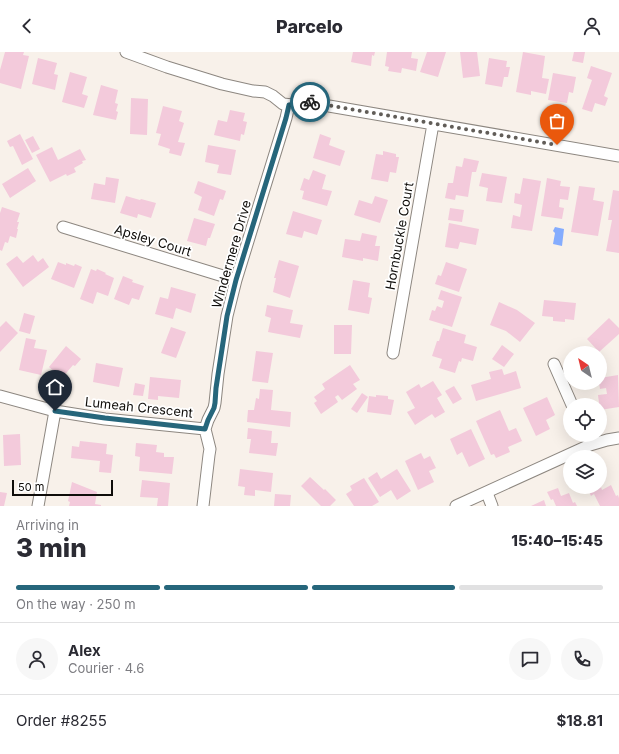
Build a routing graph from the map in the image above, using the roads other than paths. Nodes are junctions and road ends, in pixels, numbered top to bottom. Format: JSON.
{"nodes":[{"id":1,"x":126,"y":52,"type":"edge"},
{"id":2,"x":289,"y":105,"type":"junction"},
{"id":3,"x":432,"y":124,"type":"junction"},
{"id":4,"x":619,"y":156,"type":"edge"},
{"id":5,"x":63,"y":226,"type":"dead end"},
{"id":6,"x":236,"y":280,"type":"junction"},
{"id":7,"x":393,"y":353,"type":"dead end"},
{"id":8,"x":554,"y":364,"type":"dead end"},
{"id":9,"x":0,"y":396,"type":"edge"},
{"id":10,"x":569,"y":398,"type":"edge"},
{"id":11,"x":55,"y":411,"type":"junction"},
{"id":12,"x":205,"y":429,"type":"junction"},
{"id":13,"x":619,"y":438,"type":"edge"},
{"id":14,"x":607,"y":440,"type":"edge"},
{"id":15,"x":584,"y":442,"type":"edge"},
{"id":16,"x":486,"y":493,"type":"junction"},
{"id":17,"x":38,"y":506,"type":"edge"},
{"id":18,"x":203,"y":506,"type":"edge"},
{"id":19,"x":456,"y":506,"type":"edge"},
{"id":20,"x":492,"y":506,"type":"edge"}],
"edges":[{"from":1,"to":2,"type":"street"},
{"from":2,"to":3,"type":"street"},
{"from":2,"to":6,"type":"street","name":"Windermere Drive"},
{"from":3,"to":4,"type":"street"},
{"from":3,"to":7,"type":"street","name":"Hornbuckle Court"},
{"from":5,"to":6,"type":"street","name":"Apsley Court"},
{"from":6,"to":12,"type":"street","name":"Windermere Drive"},
{"from":8,"to":10,"type":"street"},
{"from":9,"to":11,"type":"street","name":"Lumeah Crescent"},
{"from":11,"to":12,"type":"street","name":"Lumeah Crescent"},
{"from":11,"to":17,"type":"street"},
{"from":12,"to":18,"type":"street"},
{"from":13,"to":14,"type":"street"},
{"from":15,"to":16,"type":"street"},
{"from":16,"to":19,"type":"street"},
{"from":16,"to":20,"type":"street"}]}
